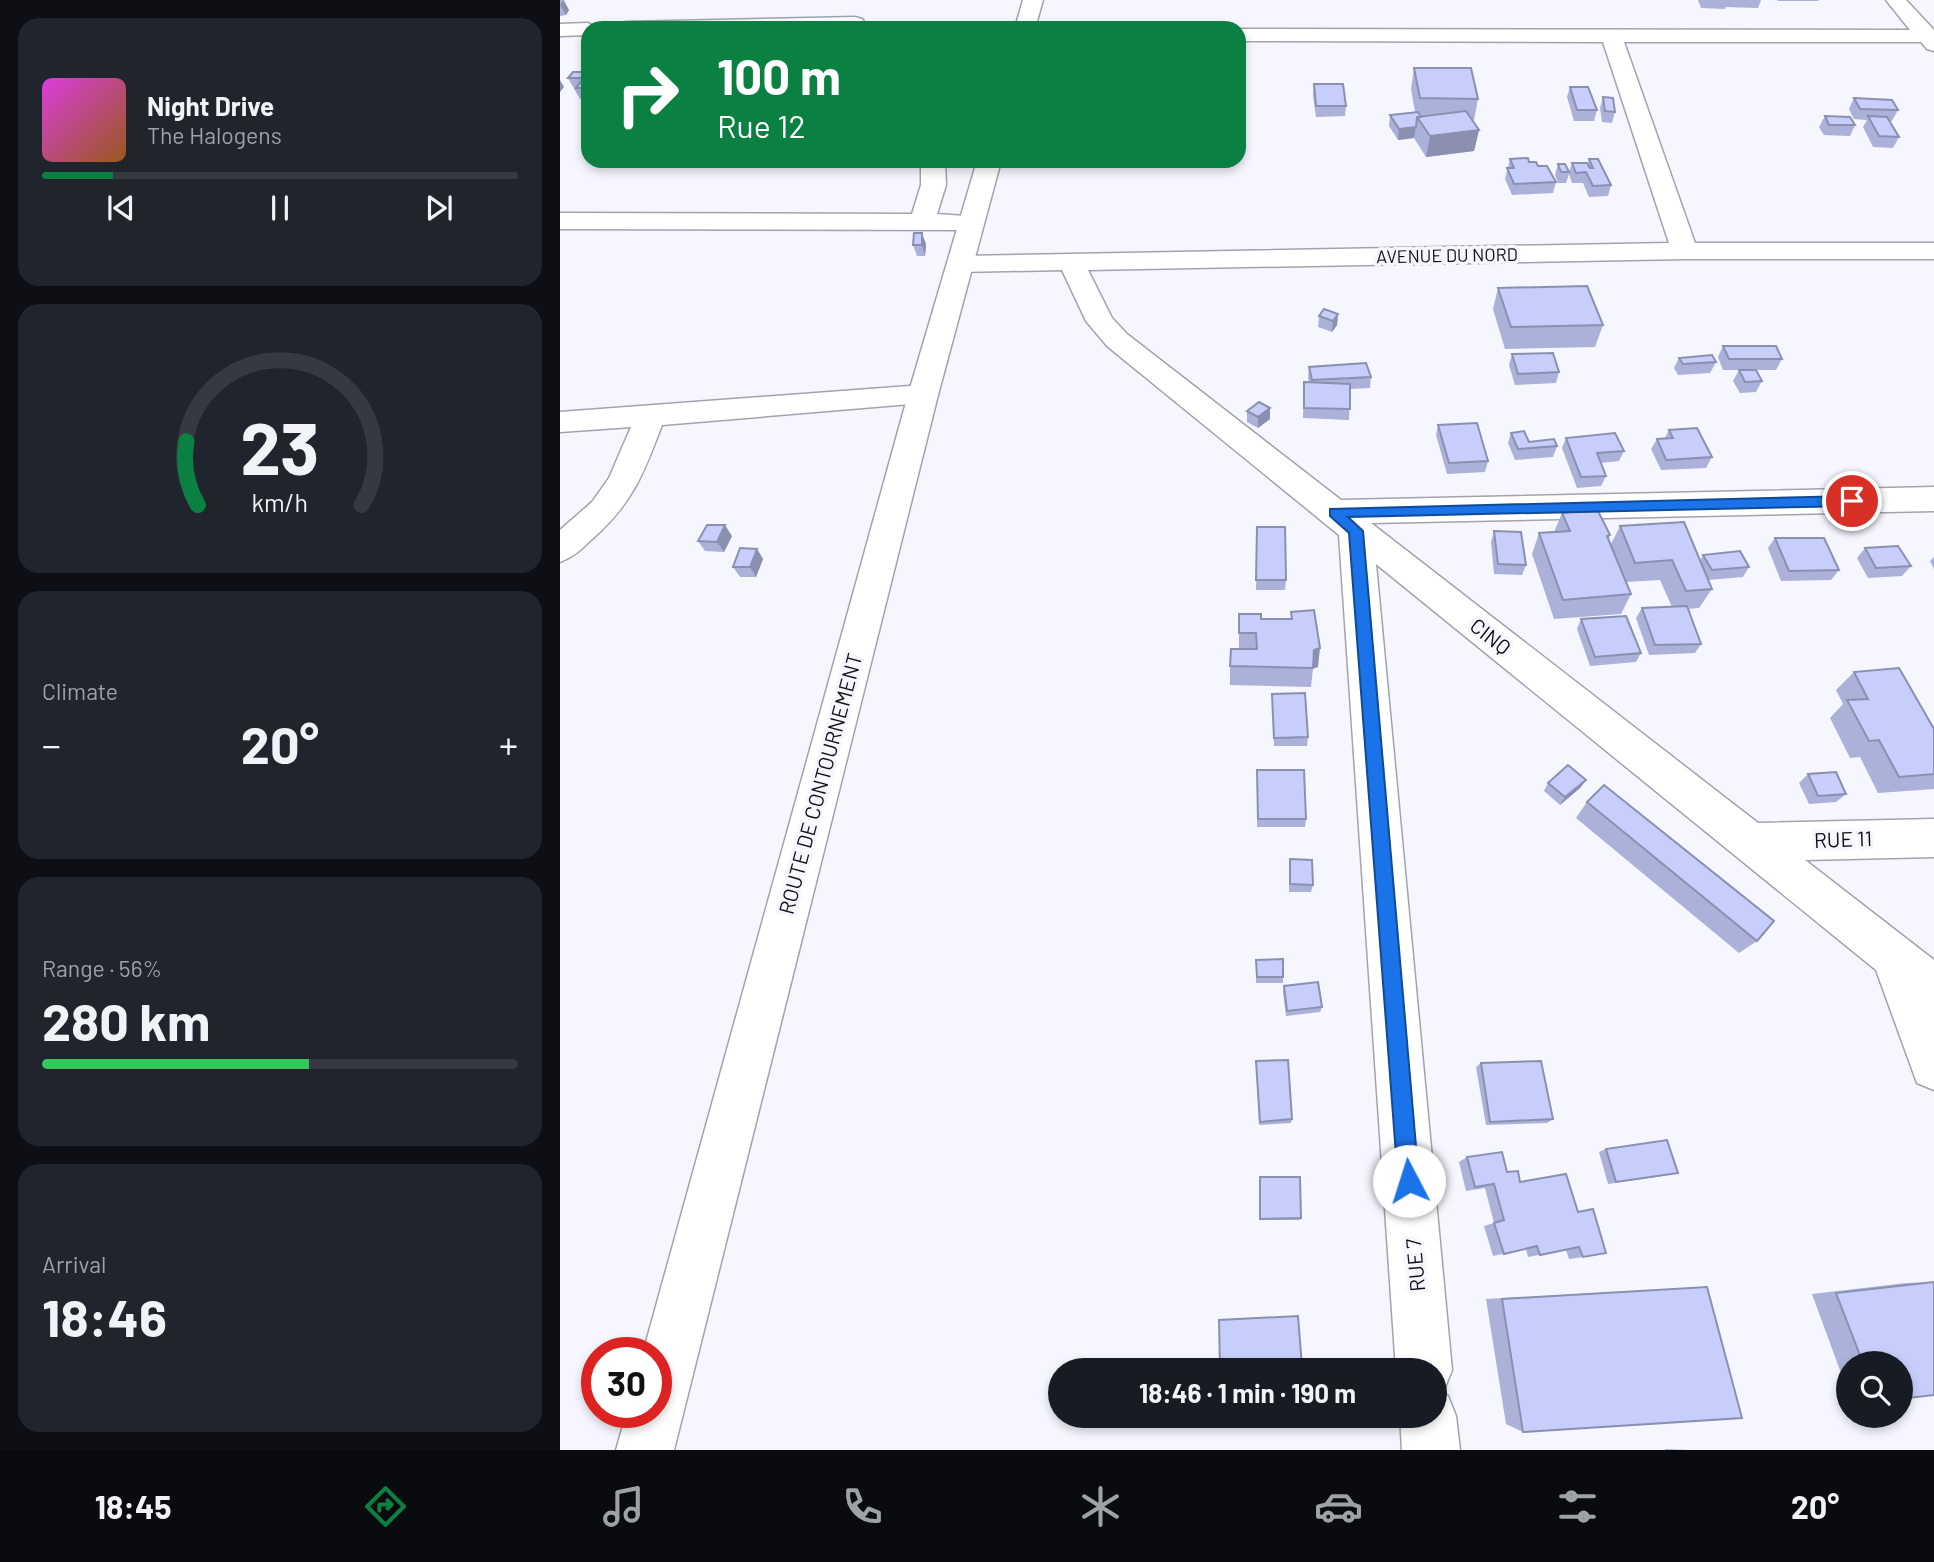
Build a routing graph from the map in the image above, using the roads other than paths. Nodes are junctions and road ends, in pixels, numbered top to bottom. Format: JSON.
{"nodes":[{"id":1,"x":845,"y":0,"type":"edge"},
{"id":2,"x":1033,"y":0,"type":"edge"},
{"id":3,"x":1896,"y":0,"type":"edge"},
{"id":4,"x":855,"y":21,"type":"edge"},
{"id":5,"x":1028,"y":21,"type":"edge"},
{"id":6,"x":581,"y":29,"type":"edge"},
{"id":7,"x":560,"y":30,"type":"edge"},
{"id":8,"x":1246,"y":35,"type":"edge"},
{"id":9,"x":1611,"y":35,"type":"junction"},
{"id":10,"x":1931,"y":39,"type":"edge"},
{"id":11,"x":934,"y":168,"type":"edge"},
{"id":12,"x":987,"y":168,"type":"edge"},
{"id":13,"x":560,"y":222,"type":"edge"},
{"id":14,"x":922,"y":222,"type":"junction"},
{"id":15,"x":971,"y":222,"type":"junction"},
{"id":16,"x":1685,"y":251,"type":"junction"},
{"id":17,"x":1934,"y":251,"type":"edge"},
{"id":18,"x":1072,"y":263,"type":"junction"},
{"id":19,"x":960,"y":264,"type":"junction"},
{"id":20,"x":923,"y":396,"type":"junction"},
{"id":21,"x":651,"y":415,"type":"junction"},
{"id":22,"x":560,"y":422,"type":"edge"},
{"id":23,"x":1934,"y":499,"type":"edge"},
{"id":24,"x":1345,"y":522,"type":"junction"},
{"id":25,"x":560,"y":549,"type":"edge"},
{"id":26,"x":1934,"y":838,"type":"edge"},
{"id":27,"x":1752,"y":842,"type":"junction"},
{"id":28,"x":1894,"y":957,"type":"junction"},
{"id":29,"x":1934,"y":988,"type":"edge"},
{"id":30,"x":1934,"y":1066,"type":"edge"},
{"id":31,"x":672,"y":1349,"type":"edge"},
{"id":32,"x":1423,"y":1358,"type":"edge"},
{"id":33,"x":651,"y":1428,"type":"edge"},
{"id":34,"x":1429,"y":1428,"type":"edge"},
{"id":35,"x":645,"y":1450,"type":"edge"},
{"id":36,"x":1431,"y":1450,"type":"edge"}],
"edges":[{"from":1,"to":4,"type":"street"},
{"from":2,"to":5,"type":"street"},
{"from":3,"to":10,"type":"street"},
{"from":6,"to":7,"type":"street"},
{"from":8,"to":9,"type":"street"},
{"from":9,"to":10,"type":"street"},
{"from":9,"to":16,"type":"street"},
{"from":11,"to":14,"type":"street"},
{"from":12,"to":15,"type":"street","name":"ROUTE DE CONTOURNEMENT"},
{"from":13,"to":14,"type":"street"},
{"from":14,"to":15,"type":"street"},
{"from":15,"to":19,"type":"street","name":"ROUTE DE CONTOURNEMENT"},
{"from":16,"to":17,"type":"street","name":"AVENUE DU NORD"},
{"from":16,"to":18,"type":"street","name":"AVENUE DU NORD"},
{"from":18,"to":19,"type":"street","name":"AVENUE DU NORD"},
{"from":18,"to":24,"type":"street","name":"CINQ"},
{"from":19,"to":20,"type":"street","name":"ROUTE DE CONTOURNEMENT"},
{"from":20,"to":21,"type":"street"},
{"from":20,"to":31,"type":"street","name":"ROUTE DE CONTOURNEMENT"},
{"from":21,"to":22,"type":"street"},
{"from":21,"to":25,"type":"street"},
{"from":23,"to":24,"type":"street"},
{"from":24,"to":27,"type":"street","name":"CINQ"},
{"from":24,"to":32,"type":"street","name":"RUE 7"},
{"from":26,"to":27,"type":"street","name":"RUE 11"},
{"from":27,"to":28,"type":"street","name":"CINQ"},
{"from":28,"to":29,"type":"street","name":"CINQ"},
{"from":28,"to":30,"type":"street"},
{"from":33,"to":35,"type":"street","name":"ROUTE DE CONTOURNEMENT"},
{"from":34,"to":36,"type":"street"}]}
